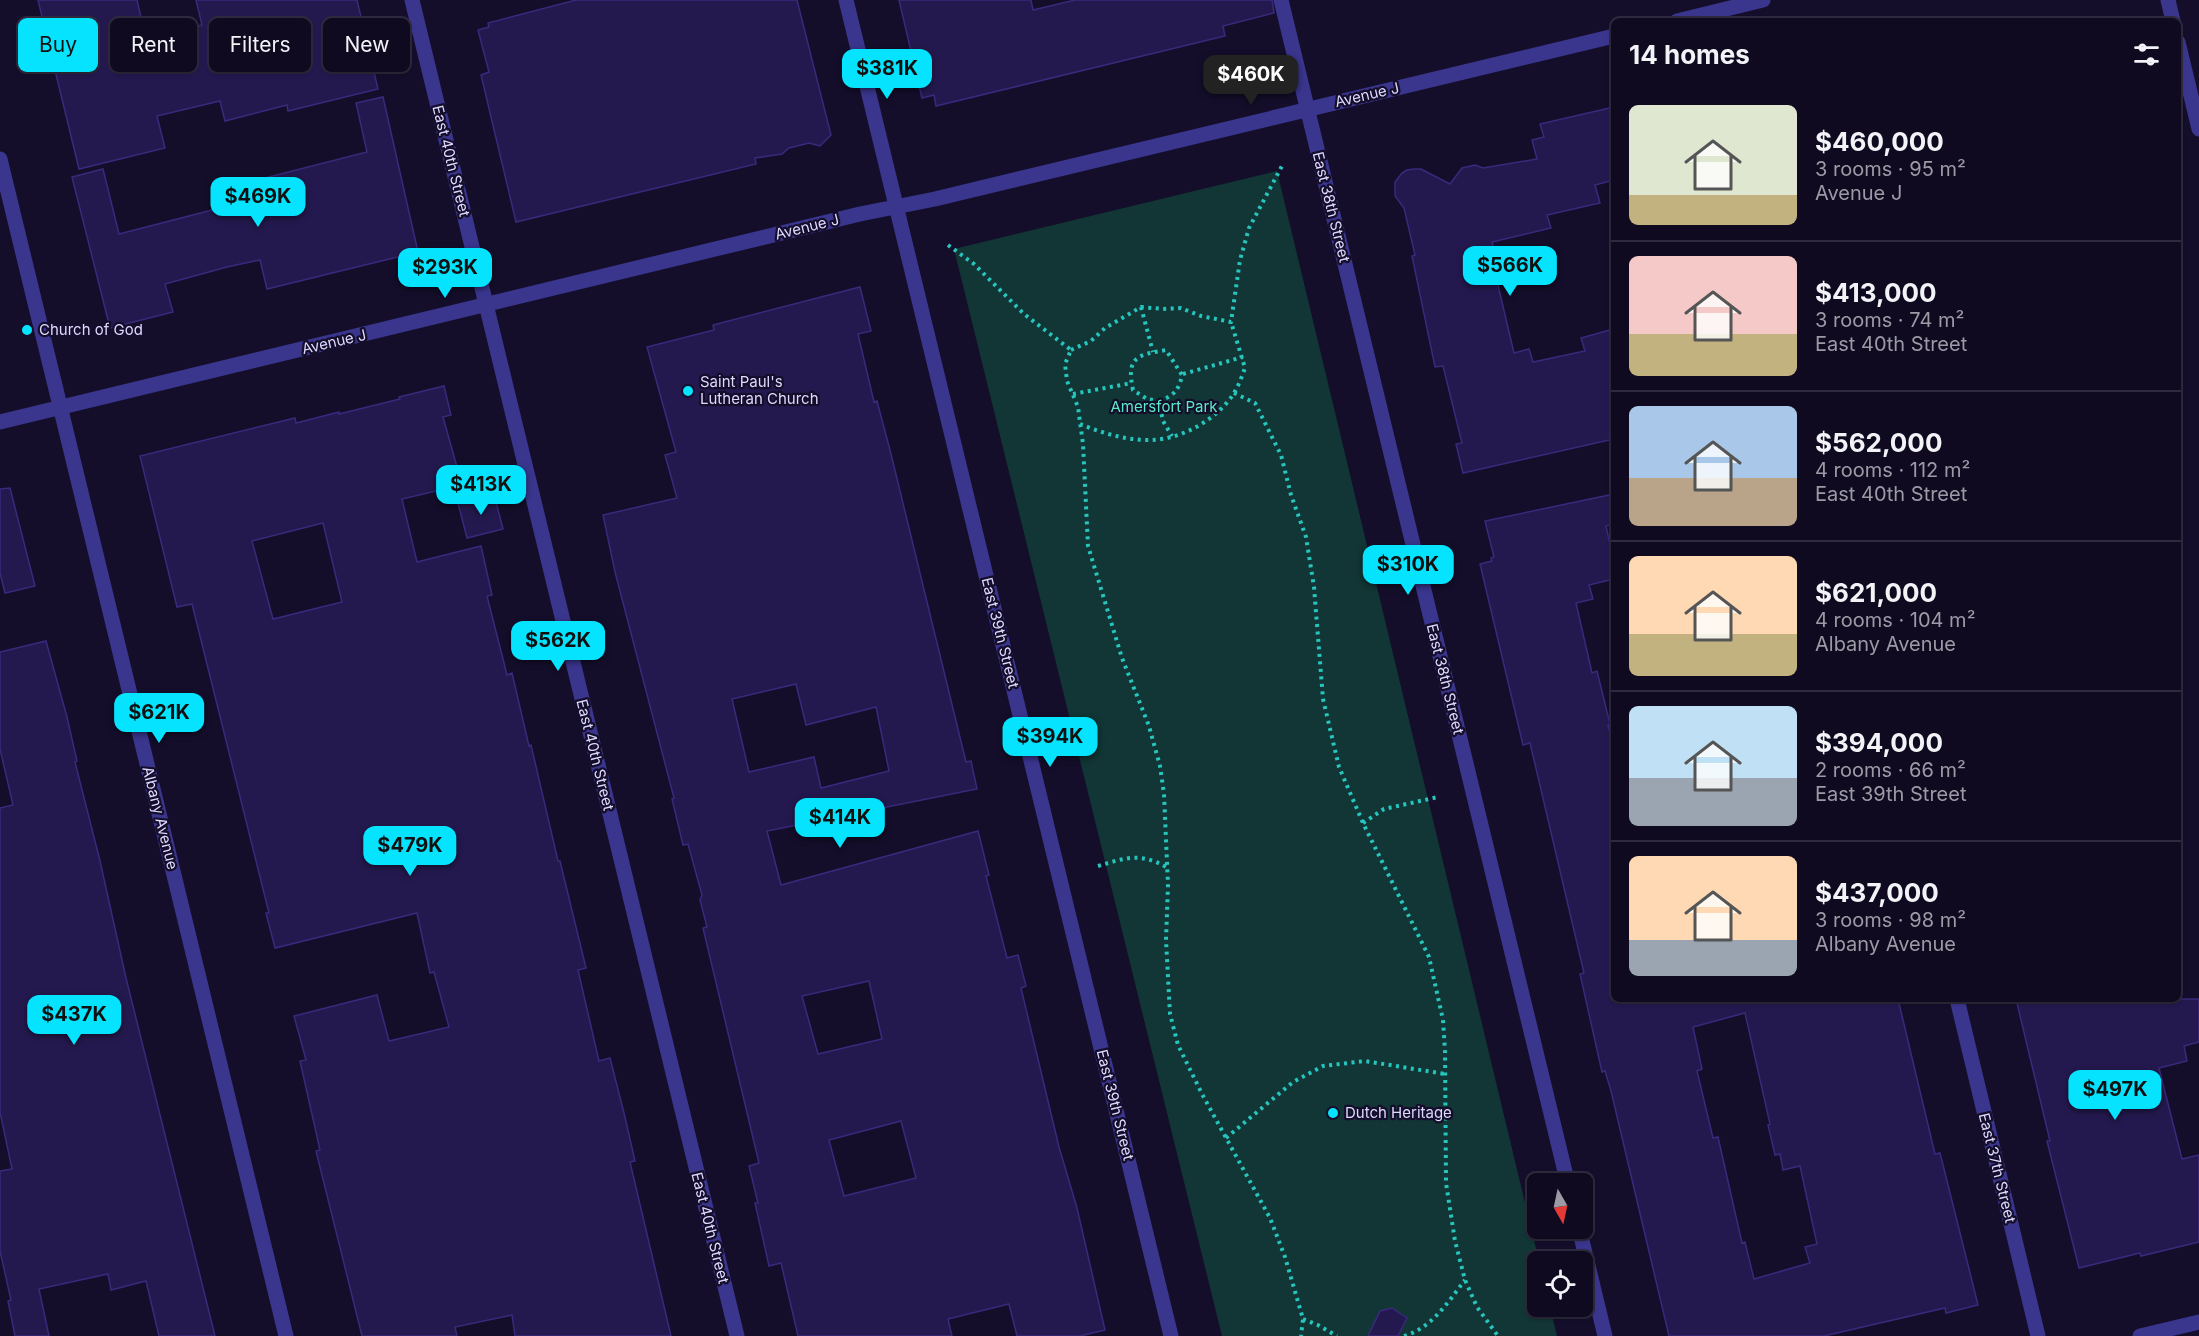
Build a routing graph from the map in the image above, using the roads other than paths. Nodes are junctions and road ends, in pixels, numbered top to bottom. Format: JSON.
{"nodes":[{"id":1,"x":412,"y":0,"type":"edge"},
{"id":2,"x":846,"y":0,"type":"edge"},
{"id":3,"x":1281,"y":0,"type":"edge"},
{"id":4,"x":1763,"y":0,"type":"edge"},
{"id":5,"x":2168,"y":0,"type":"edge"},
{"id":6,"x":1718,"y":11,"type":"edge"},
{"id":7,"x":1689,"y":18,"type":"edge"},
{"id":8,"x":2172,"y":18,"type":"edge"},
{"id":9,"x":1611,"y":37,"type":"edge"},
{"id":10,"x":2181,"y":54,"type":"edge"},
{"id":11,"x":1307,"y":110,"type":"junction"},
{"id":12,"x":2199,"y":129,"type":"edge"},
{"id":13,"x":0,"y":159,"type":"edge"},
{"id":14,"x":896,"y":209,"type":"junction"},
{"id":15,"x":486,"y":306,"type":"junction"},
{"id":16,"x":61,"y":408,"type":"junction"},
{"id":17,"x":0,"y":423,"type":"edge"},
{"id":18,"x":1957,"y":1002,"type":"edge"},
{"id":19,"x":1565,"y":1173,"type":"edge"},
{"id":20,"x":1582,"y":1239,"type":"edge"},
{"id":21,"x":2199,"y":1322,"type":"edge"},
{"id":22,"x":286,"y":1336,"type":"edge"},
{"id":23,"x":736,"y":1336,"type":"edge"},
{"id":24,"x":1171,"y":1336,"type":"edge"},
{"id":25,"x":1605,"y":1336,"type":"edge"},
{"id":26,"x":2038,"y":1336,"type":"edge"},
{"id":27,"x":2140,"y":1336,"type":"edge"}],
"edges":[{"from":1,"to":15,"type":"street","name":"East 40th Street"},
{"from":2,"to":14,"type":"street","name":"East 39th Street"},
{"from":3,"to":11,"type":"street","name":"East 38th Street"},
{"from":4,"to":6,"type":"street"},
{"from":5,"to":8,"type":"street"},
{"from":6,"to":7,"type":"street"},
{"from":9,"to":11,"type":"street","name":"Avenue J"},
{"from":10,"to":12,"type":"street"},
{"from":11,"to":14,"type":"street","name":"Avenue J"},
{"from":11,"to":19,"type":"street","name":"East 38th Street"},
{"from":13,"to":16,"type":"street","name":"Albany Avenue"},
{"from":14,"to":15,"type":"street","name":"Avenue J"},
{"from":14,"to":24,"type":"street","name":"East 39th Street"},
{"from":15,"to":16,"type":"street","name":"Avenue J"},
{"from":15,"to":23,"type":"street","name":"East 40th Street"},
{"from":16,"to":17,"type":"street","name":"Avenue J"},
{"from":16,"to":22,"type":"street","name":"Albany Avenue"},
{"from":18,"to":26,"type":"street","name":"East 37th Street"},
{"from":20,"to":25,"type":"street"},
{"from":21,"to":27,"type":"street"}]}
